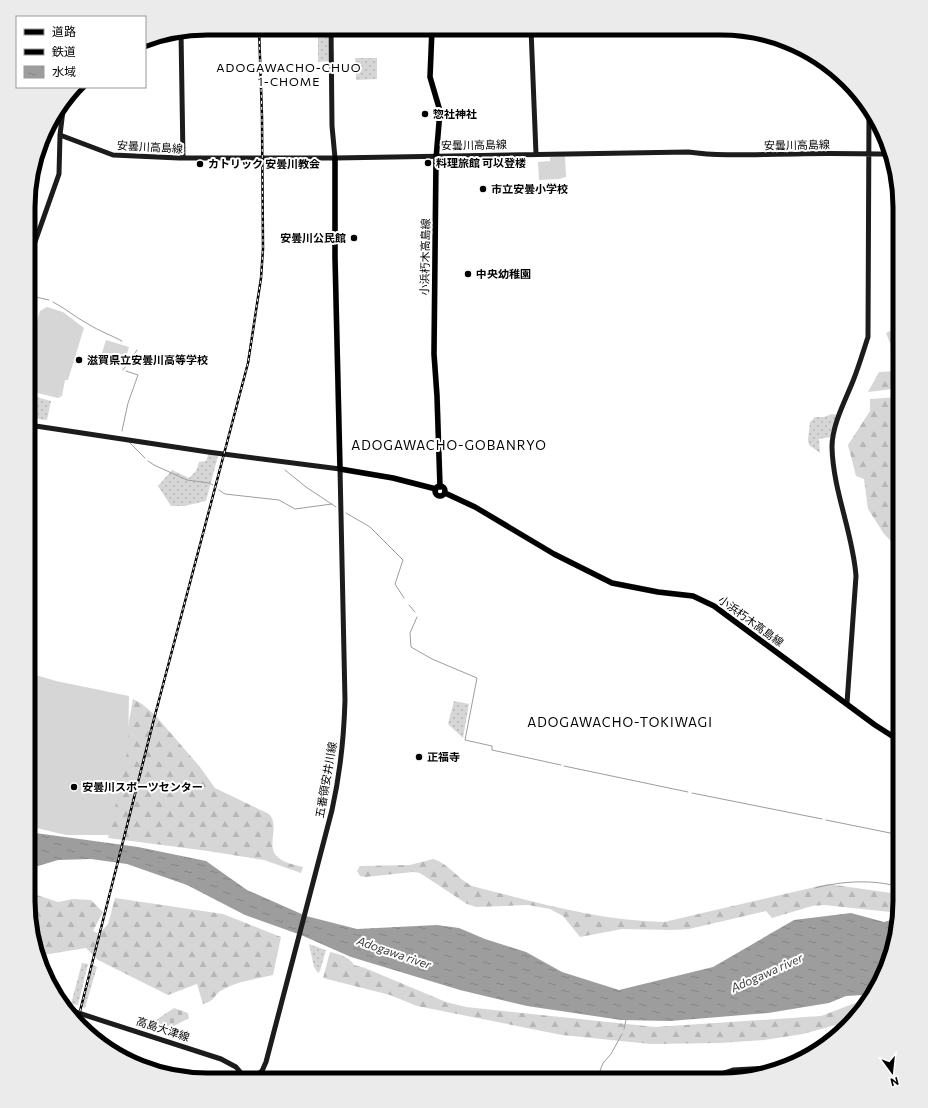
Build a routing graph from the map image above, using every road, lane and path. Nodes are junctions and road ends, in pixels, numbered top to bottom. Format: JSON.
{"nodes":[{"id":1,"x":331,"y":35,"type":"edge"},
{"id":2,"x":432,"y":35,"type":"edge"},
{"id":3,"x":531,"y":35,"type":"edge"},
{"id":4,"x":181,"y":37,"type":"edge"},
{"id":5,"x":63,"y":113,"type":"edge"},
{"id":6,"x":869,"y":119,"type":"edge"},
{"id":7,"x":60,"y":135,"type":"junction"},
{"id":8,"x":536,"y":154,"type":"junction"},
{"id":9,"x":868,"y":154,"type":"junction"},
{"id":10,"x":885,"y":154,"type":"edge"},
{"id":11,"x":436,"y":155,"type":"junction"},
{"id":12,"x":183,"y":158,"type":"junction"},
{"id":13,"x":335,"y":158,"type":"junction"},
{"id":14,"x":35,"y":242,"type":"edge"},
{"id":15,"x":35,"y":426,"type":"edge"},
{"id":16,"x":340,"y":469,"type":"junction"},
{"id":17,"x":438,"y":488,"type":"junction"},
{"id":18,"x":847,"y":703,"type":"junction"},
{"id":19,"x":893,"y":737,"type":"edge"},
{"id":20,"x":74,"y":1011,"type":"edge"},
{"id":21,"x":760,"y":1069,"type":"edge"},
{"id":22,"x":241,"y":1073,"type":"edge"},
{"id":23,"x":260,"y":1073,"type":"edge"},
{"id":24,"x":724,"y":1073,"type":"edge"}],
"edges":[{"from":1,"to":13,"type":"main road"},
{"from":2,"to":11,"type":"main road","name":"小浜朽木高島線"},
{"from":3,"to":8,"type":"main road"},
{"from":4,"to":12,"type":"main road"},
{"from":5,"to":7,"type":"main road"},
{"from":6,"to":9,"type":"main road"},
{"from":7,"to":12,"type":"main road","name":"安曇川高島線"},
{"from":7,"to":14,"type":"main road"},
{"from":8,"to":9,"type":"main road","name":"安曇川高島線"},
{"from":8,"to":11,"type":"main road","name":"安曇川高島線"},
{"from":9,"to":10,"type":"main road","name":"安曇川高島線"},
{"from":9,"to":18,"type":"main road"},
{"from":11,"to":13,"type":"main road","name":"安曇川高島線"},
{"from":11,"to":17,"type":"main road","name":"小浜朽木高島線"},
{"from":12,"to":13,"type":"main road","name":"安曇川高島線"},
{"from":13,"to":16,"type":"main road"},
{"from":15,"to":16,"type":"main road"},
{"from":16,"to":17,"type":"main road"},
{"from":16,"to":23,"type":"main road","name":"五番領安井川線"},
{"from":17,"to":18,"type":"main road","name":"小浜朽木高島線"},
{"from":18,"to":19,"type":"main road","name":"小浜朽木高島線"},
{"from":20,"to":22,"type":"main road","name":"高島大津線"},
{"from":21,"to":24,"type":"main road"}]}
